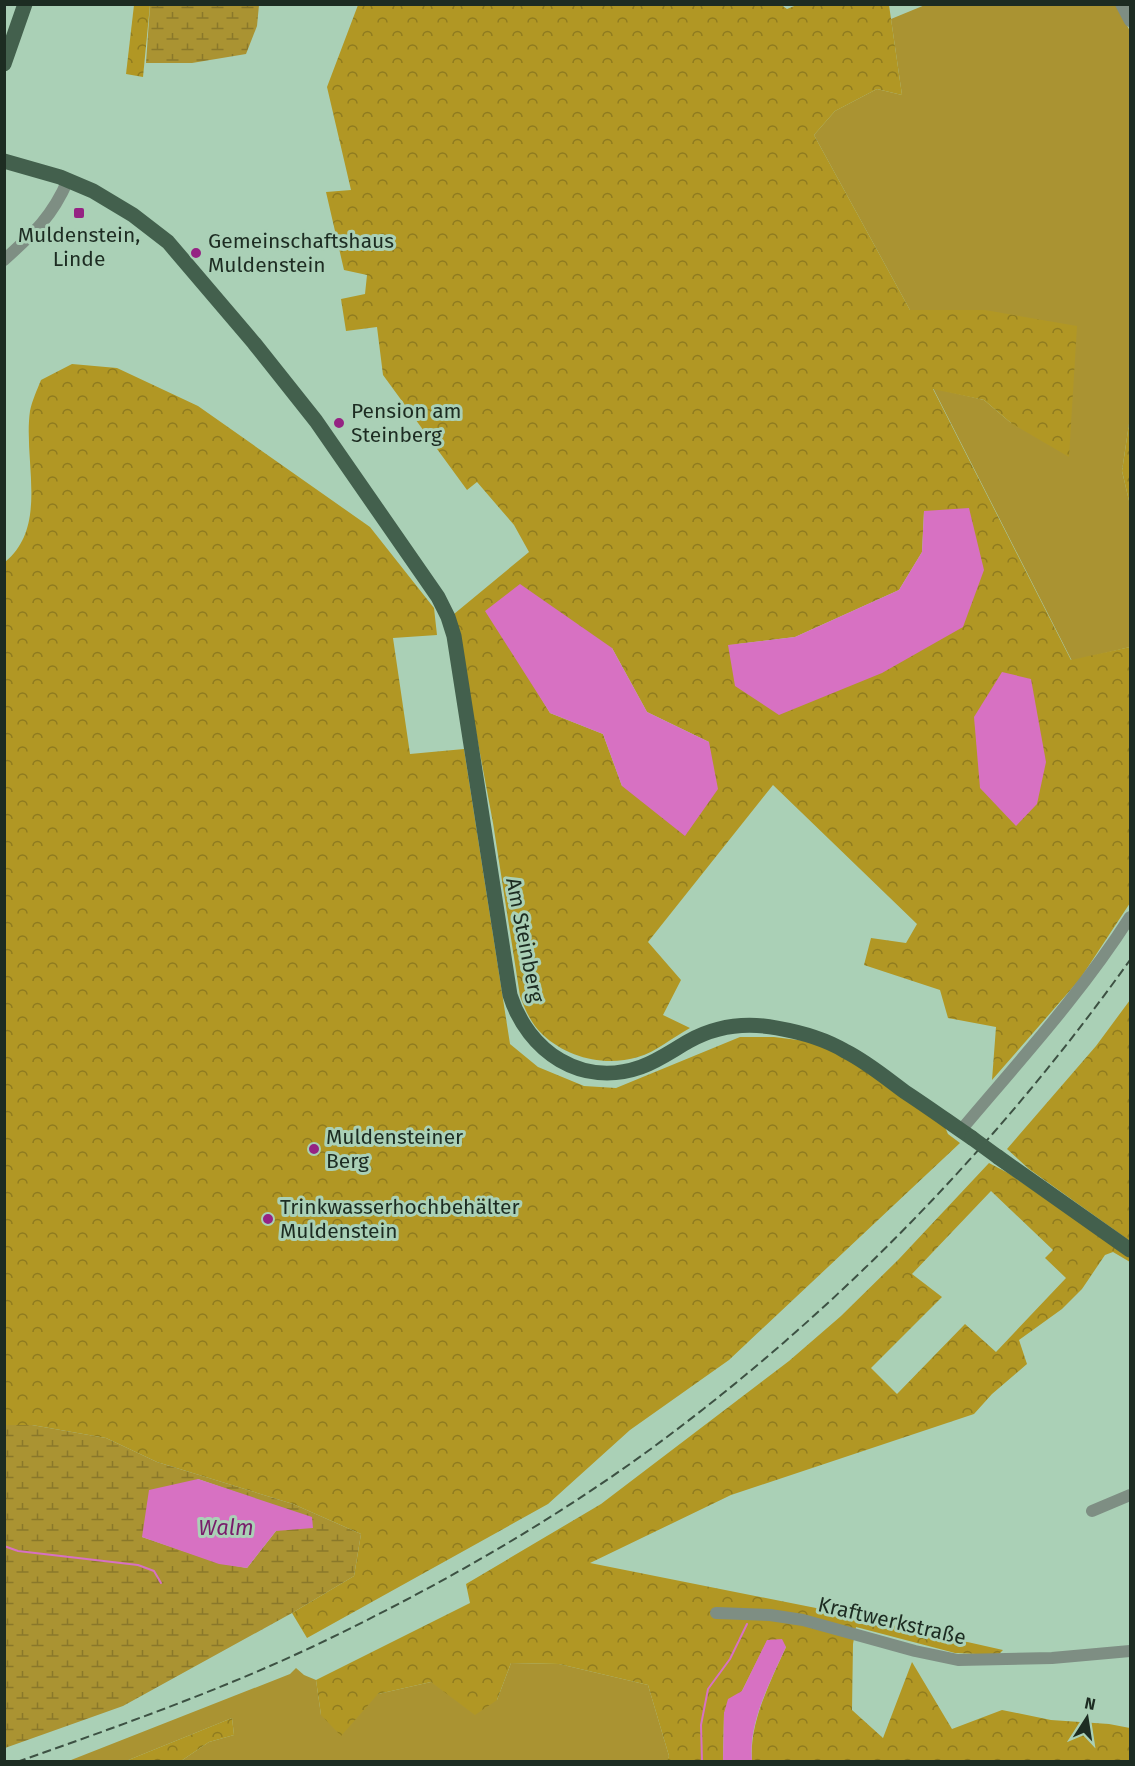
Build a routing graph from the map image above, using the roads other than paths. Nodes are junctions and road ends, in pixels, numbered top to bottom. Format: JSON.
{"nodes":[{"id":1,"x":25,"y":4,"type":"edge"},
{"id":2,"x":1121,"y":4,"type":"edge"},
{"id":3,"x":1131,"y":21,"type":"edge"},
{"id":4,"x":4,"y":64,"type":"edge"},
{"id":5,"x":4,"y":161,"type":"edge"},
{"id":6,"x":68,"y":180,"type":"junction"},
{"id":7,"x":4,"y":260,"type":"edge"},
{"id":8,"x":1131,"y":917,"type":"edge"},
{"id":9,"x":967,"y":1134,"type":"junction"},
{"id":10,"x":1131,"y":1250,"type":"edge"},
{"id":11,"x":1131,"y":1496,"type":"edge"},
{"id":12,"x":1092,"y":1511,"type":"dead end"},
{"id":13,"x":716,"y":1613,"type":"dead end"},
{"id":14,"x":1131,"y":1650,"type":"edge"}],
"edges":[{"from":1,"to":4,"type":"main road"},
{"from":2,"to":3,"type":"street"},
{"from":5,"to":6,"type":"main road","name":"Am Steinberg"},
{"from":6,"to":7,"type":"street"},
{"from":6,"to":9,"type":"main road","name":"Am Steinberg"},
{"from":8,"to":9,"type":"street"},
{"from":9,"to":10,"type":"main road","name":"Am Steinberg","bridge":true},
{"from":11,"to":12,"type":"street"},
{"from":13,"to":14,"type":"street","name":"Kraftwerkstraße"}]}
